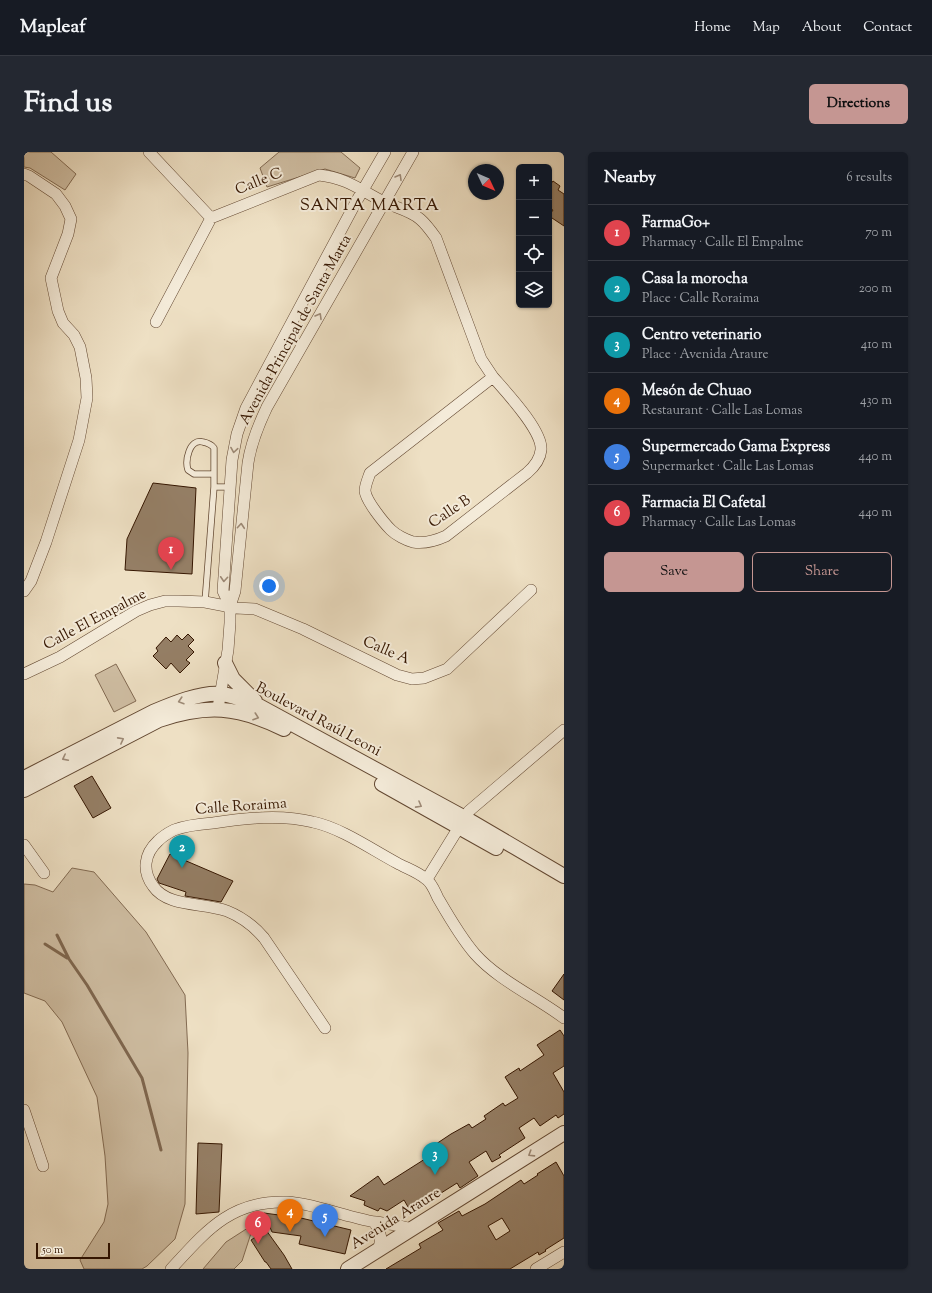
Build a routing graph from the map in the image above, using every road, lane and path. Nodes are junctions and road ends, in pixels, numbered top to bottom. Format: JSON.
{"nodes":[{"id":1,"x":149,"y":152,"type":"edge"},
{"id":2,"x":385,"y":152,"type":"edge"},
{"id":3,"x":413,"y":152,"type":"edge"},
{"id":4,"x":24,"y":174,"type":"edge"},
{"id":5,"x":364,"y":190,"type":"junction"},
{"id":6,"x":384,"y":202,"type":"junction"},
{"id":7,"x":211,"y":218,"type":"junction"},
{"id":8,"x":156,"y":322,"type":"dead end"},
{"id":9,"x":494,"y":376,"type":"junction"},
{"id":10,"x":214,"y":474,"type":"junction"},
{"id":11,"x":214,"y":486,"type":"junction"},
{"id":12,"x":231,"y":486,"type":"junction"},
{"id":13,"x":531,"y":590,"type":"dead end"},
{"id":14,"x":24,"y":591,"type":"edge"},
{"id":15,"x":205,"y":602,"type":"junction"},
{"id":16,"x":230,"y":606,"type":"junction"},
{"id":17,"x":225,"y":663,"type":"junction"},
{"id":18,"x":24,"y":674,"type":"edge"},
{"id":19,"x":219,"y":694,"type":"junction"},
{"id":20,"x":259,"y":706,"type":"junction"},
{"id":21,"x":218,"y":708,"type":"junction"},
{"id":22,"x":564,"y":730,"type":"edge"},
{"id":23,"x":24,"y":778,"type":"edge"},
{"id":24,"x":24,"y":790,"type":"edge"},
{"id":25,"x":462,"y":823,"type":"junction"},
{"id":26,"x":24,"y":845,"type":"edge"},
{"id":27,"x":44,"y":873,"type":"dead end"},
{"id":28,"x":564,"y":876,"type":"edge"},
{"id":29,"x":426,"y":879,"type":"junction"},
{"id":30,"x":564,"y":886,"type":"edge"},
{"id":31,"x":564,"y":1018,"type":"edge"},
{"id":32,"x":325,"y":1028,"type":"dead end"},
{"id":33,"x":24,"y":1110,"type":"edge"},
{"id":34,"x":564,"y":1134,"type":"edge"},
{"id":35,"x":43,"y":1166,"type":"dead end"},
{"id":36,"x":374,"y":1222,"type":"junction"},
{"id":37,"x":411,"y":1229,"type":"junction"},
{"id":38,"x":378,"y":1251,"type":"junction"},
{"id":39,"x":564,"y":1252,"type":"edge"},
{"id":40,"x":171,"y":1269,"type":"edge"},
{"id":41,"x":348,"y":1269,"type":"edge"},
{"id":42,"x":536,"y":1269,"type":"edge"}],
"edges":[{"from":1,"to":7,"type":"street"},
{"from":2,"to":5,"type":"street","name":"Avenida Principal de Santa Marta"},
{"from":6,"to":3,"type":"street","name":"Avenida Principal de Santa Marta","one_way":true},
{"from":4,"to":14,"type":"street"},
{"from":5,"to":6,"type":"street","name":"Calle C"},
{"from":5,"to":7,"type":"street","name":"Calle C"},
{"from":5,"to":12,"type":"street","name":"Avenida Principal de Santa Marta","one_way":true},
{"from":6,"to":9,"type":"street","name":"Calle B"},
{"from":16,"to":6,"type":"street","name":"Avenida Principal de Santa Marta","one_way":true},
{"from":7,"to":8,"type":"street"},
{"from":9,"to":9,"type":"street","name":"Calle B"},
{"from":10,"to":10,"type":"lane"},
{"from":10,"to":11,"type":"lane"},
{"from":11,"to":12,"type":"lane"},
{"from":11,"to":15,"type":"lane"},
{"from":12,"to":16,"type":"street","name":"Avenida Principal de Santa Marta","one_way":true},
{"from":13,"to":16,"type":"street","name":"Calle A"},
{"from":15,"to":16,"type":"street","name":"Calle El Empalme"},
{"from":15,"to":18,"type":"street","name":"Calle El Empalme"},
{"from":16,"to":17,"type":"street","name":"Avenida Principal de Santa Marta"},
{"from":17,"to":19,"type":"street","name":"Avenida Principal de Santa Marta"},
{"from":17,"to":20,"type":"street"},
{"from":19,"to":20,"type":"street","name":"Boulevard Raúl Leoni"},
{"from":19,"to":21,"type":"street","name":"Avenida Principal de Santa Marta"},
{"from":19,"to":23,"type":"street","name":"Boulevard Raúl Leoni","one_way":true},
{"from":20,"to":25,"type":"street","name":"Boulevard Raúl Leoni"},
{"from":24,"to":21,"type":"street","name":"Boulevard Raúl Leoni","one_way":true},
{"from":21,"to":25,"type":"street","name":"Boulevard Raúl Leoni","one_way":true},
{"from":22,"to":25,"type":"street"},
{"from":25,"to":28,"type":"street","name":"Boulevard Raúl Leoni"},
{"from":25,"to":29,"type":"street"},
{"from":25,"to":30,"type":"street","name":"Boulevard Raúl Leoni"},
{"from":26,"to":27,"type":"street"},
{"from":29,"to":31,"type":"street","name":"Calle Roraima"},
{"from":29,"to":32,"type":"street","name":"Calle Roraima"},
{"from":33,"to":35,"type":"street"},
{"from":34,"to":37,"type":"street","name":"Avenida Araure","one_way":true},
{"from":36,"to":37,"type":"street"},
{"from":36,"to":38,"type":"street"},
{"from":36,"to":40,"type":"street"},
{"from":37,"to":38,"type":"street","name":"Avenida Araure"},
{"from":38,"to":41,"type":"street","name":"Avenida Araure"},
{"from":39,"to":42,"type":"street"}]}
